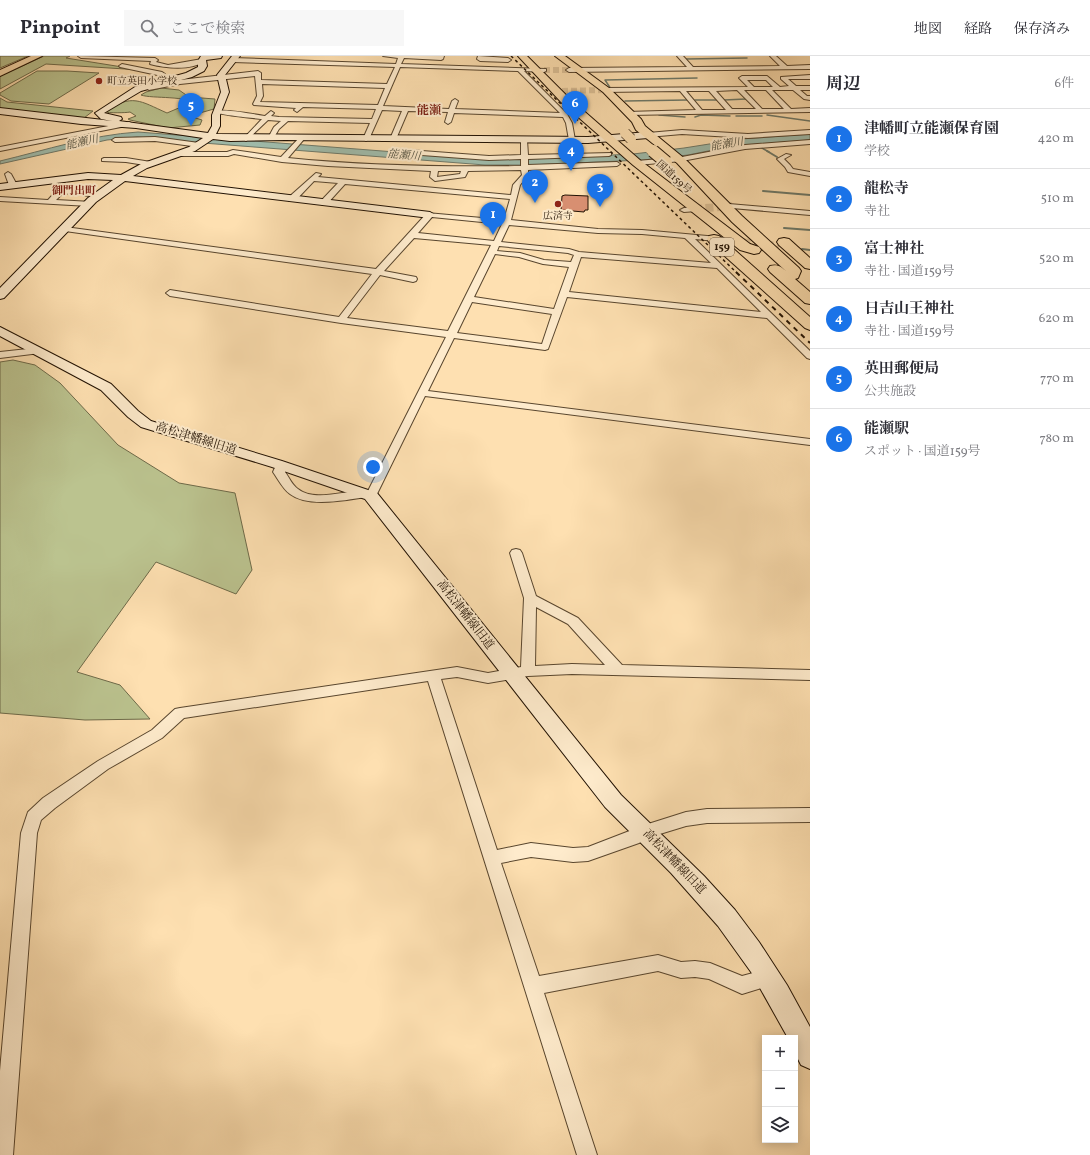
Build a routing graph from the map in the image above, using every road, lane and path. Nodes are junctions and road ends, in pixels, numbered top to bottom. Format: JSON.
{"nodes":[{"id":1,"x":38,"y":56,"type":"edge"},
{"id":2,"x":81,"y":56,"type":"edge"},
{"id":3,"x":103,"y":56,"type":"edge"},
{"id":4,"x":218,"y":56,"type":"edge"},
{"id":5,"x":365,"y":56,"type":"edge"},
{"id":6,"x":386,"y":56,"type":"edge"},
{"id":7,"x":401,"y":56,"type":"edge"},
{"id":8,"x":441,"y":56,"type":"edge"},
{"id":9,"x":481,"y":56,"type":"edge"},
{"id":10,"x":522,"y":56,"type":"edge"},
{"id":11,"x":559,"y":56,"type":"edge"},
{"id":12,"x":680,"y":56,"type":"edge"},
{"id":13,"x":773,"y":56,"type":"edge"},
{"id":14,"x":204,"y":58,"type":"edge"},
{"id":15,"x":234,"y":58,"type":"edge"},
{"id":16,"x":506,"y":58,"type":"edge"},
{"id":17,"x":162,"y":59,"type":"dead end"},
{"id":18,"x":258,"y":59,"type":"edge"},
{"id":19,"x":802,"y":59,"type":"dead end"},
{"id":20,"x":155,"y":60,"type":"junction"},
{"id":21,"x":765,"y":60,"type":"dead end"},
{"id":22,"x":778,"y":60,"type":"junction"},
{"id":23,"x":106,"y":64,"type":"dead end"},
{"id":24,"x":331,"y":64,"type":"junction"},
{"id":25,"x":113,"y":65,"type":"dead end"},
{"id":26,"x":359,"y":65,"type":"junction"},
{"id":27,"x":397,"y":66,"type":"junction"},
{"id":28,"x":785,"y":67,"type":"junction"},
{"id":29,"x":798,"y":67,"type":"junction"},
{"id":30,"x":810,"y":67,"type":"edge"},
{"id":31,"x":691,"y":68,"type":"junction"},
{"id":32,"x":746,"y":68,"type":"junction"},
{"id":33,"x":547,"y":69,"type":"junction"},
{"id":34,"x":327,"y":70,"type":"dead end"},
{"id":35,"x":507,"y":70,"type":"junction"},
{"id":36,"x":520,"y":70,"type":"junction"},
{"id":37,"x":0,"y":73,"type":"edge"},
{"id":38,"x":572,"y":73,"type":"junction"},
{"id":39,"x":258,"y":74,"type":"junction"},
{"id":40,"x":297,"y":75,"type":"dead end"},
{"id":41,"x":324,"y":76,"type":"dead end"},
{"id":42,"x":810,"y":77,"type":"edge"},
{"id":43,"x":177,"y":78,"type":"junction"},
{"id":44,"x":757,"y":78,"type":"junction"},
{"id":45,"x":220,"y":79,"type":"junction"},
{"id":46,"x":259,"y":82,"type":"junction"},
{"id":47,"x":290,"y":85,"type":"junction"},
{"id":48,"x":317,"y":86,"type":"junction"},
{"id":49,"x":388,"y":86,"type":"junction"},
{"id":50,"x":752,"y":88,"type":"junction"},
{"id":51,"x":767,"y":88,"type":"junction"},
{"id":52,"x":778,"y":88,"type":"junction"},
{"id":53,"x":795,"y":88,"type":"junction"},
{"id":54,"x":810,"y":88,"type":"edge"},
{"id":55,"x":138,"y":89,"type":"junction"},
{"id":56,"x":711,"y":89,"type":"junction"},
{"id":57,"x":739,"y":89,"type":"junction"},
{"id":58,"x":605,"y":90,"type":"junction"},
{"id":59,"x":682,"y":90,"type":"junction"},
{"id":60,"x":778,"y":98,"type":"junction"},
{"id":61,"x":810,"y":98,"type":"edge"},
{"id":62,"x":749,"y":99,"type":"junction"},
{"id":63,"x":756,"y":99,"type":"dead end"},
{"id":64,"x":770,"y":99,"type":"dead end"},
{"id":65,"x":455,"y":101,"type":"dead end"},
{"id":66,"x":280,"y":106,"type":"junction"},
{"id":67,"x":378,"y":108,"type":"junction"},
{"id":68,"x":406,"y":109,"type":"junction"},
{"id":69,"x":760,"y":110,"type":"junction"},
{"id":70,"x":789,"y":110,"type":"junction"},
{"id":71,"x":810,"y":110,"type":"edge"},
{"id":72,"x":0,"y":111,"type":"edge"},
{"id":73,"x":452,"y":111,"type":"junction"},
{"id":74,"x":700,"y":111,"type":"junction"},
{"id":75,"x":730,"y":111,"type":"junction"},
{"id":76,"x":218,"y":112,"type":"junction"},
{"id":77,"x":629,"y":113,"type":"junction"},
{"id":78,"x":565,"y":116,"type":"junction"},
{"id":79,"x":267,"y":117,"type":"junction"},
{"id":80,"x":286,"y":119,"type":"junction"},
{"id":81,"x":373,"y":121,"type":"junction"},
{"id":82,"x":448,"y":122,"type":"dead end"},
{"id":83,"x":129,"y":124,"type":"junction"},
{"id":84,"x":632,"y":132,"type":"junction"},
{"id":85,"x":810,"y":132,"type":"edge"},
{"id":86,"x":210,"y":136,"type":"junction"},
{"id":87,"x":749,"y":136,"type":"junction"},
{"id":88,"x":608,"y":137,"type":"junction"},
{"id":89,"x":271,"y":138,"type":"junction"},
{"id":90,"x":246,"y":139,"type":"junction"},
{"id":91,"x":366,"y":139,"type":"junction"},
{"id":92,"x":393,"y":139,"type":"junction"},
{"id":93,"x":115,"y":140,"type":"dead end"},
{"id":94,"x":524,"y":140,"type":"junction"},
{"id":95,"x":572,"y":140,"type":"junction"},
{"id":96,"x":299,"y":141,"type":"junction"},
{"id":97,"x":810,"y":142,"type":"edge"},
{"id":98,"x":4,"y":143,"type":"edge"},
{"id":99,"x":200,"y":145,"type":"junction"},
{"id":100,"x":762,"y":145,"type":"junction"},
{"id":101,"x":0,"y":149,"type":"edge"},
{"id":102,"x":395,"y":151,"type":"dead end"},
{"id":103,"x":118,"y":152,"type":"dead end"},
{"id":104,"x":176,"y":154,"type":"junction"},
{"id":105,"x":609,"y":154,"type":"dead end"},
{"id":106,"x":525,"y":157,"type":"junction"},
{"id":107,"x":113,"y":159,"type":"junction"},
{"id":108,"x":104,"y":160,"type":"dead end"},
{"id":109,"x":282,"y":160,"type":"junction"},
{"id":110,"x":673,"y":161,"type":"junction"},
{"id":111,"x":637,"y":163,"type":"junction"},
{"id":112,"x":151,"y":164,"type":"junction"},
{"id":113,"x":326,"y":164,"type":"junction"},
{"id":114,"x":617,"y":164,"type":"dead end"},
{"id":115,"x":526,"y":167,"type":"junction"},
{"id":116,"x":435,"y":168,"type":"junction"},
{"id":117,"x":465,"y":168,"type":"junction"},
{"id":118,"x":810,"y":174,"type":"edge"},
{"id":119,"x":372,"y":175,"type":"junction"},
{"id":120,"x":402,"y":177,"type":"junction"},
{"id":121,"x":123,"y":178,"type":"junction"},
{"id":122,"x":0,"y":179,"type":"edge"},
{"id":123,"x":10,"y":179,"type":"junction"},
{"id":124,"x":313,"y":179,"type":"junction"},
{"id":125,"x":343,"y":182,"type":"junction"},
{"id":126,"x":0,"y":187,"type":"edge"},
{"id":127,"x":99,"y":195,"type":"junction"},
{"id":128,"x":514,"y":197,"type":"junction"},
{"id":129,"x":0,"y":199,"type":"edge"},
{"id":130,"x":292,"y":199,"type":"junction"},
{"id":131,"x":733,"y":199,"type":"junction"},
{"id":132,"x":50,"y":202,"type":"junction"},
{"id":133,"x":323,"y":203,"type":"junction"},
{"id":134,"x":89,"y":204,"type":"junction"},
{"id":135,"x":810,"y":212,"type":"edge"},
{"id":136,"x":430,"y":215,"type":"junction"},
{"id":137,"x":761,"y":221,"type":"dead end"},
{"id":138,"x":507,"y":222,"type":"junction"},
{"id":139,"x":65,"y":229,"type":"junction"},
{"id":140,"x":773,"y":232,"type":"tunnel mouth"},
{"id":141,"x":412,"y":235,"type":"junction"},
{"id":142,"x":687,"y":236,"type":"junction"},
{"id":143,"x":719,"y":239,"type":"junction"},
{"id":144,"x":497,"y":243,"type":"junction"},
{"id":145,"x":754,"y":250,"type":"junction"},
{"id":146,"x":492,"y":252,"type":"junction"},
{"id":147,"x":578,"y":254,"type":"junction"},
{"id":148,"x":810,"y":264,"type":"edge"},
{"id":149,"x":574,"y":265,"type":"junction"},
{"id":150,"x":720,"y":266,"type":"junction"},
{"id":151,"x":378,"y":272,"type":"junction"},
{"id":152,"x":413,"y":279,"type":"dead end"},
{"id":153,"x":810,"y":290,"type":"edge"},
{"id":154,"x":170,"y":292,"type":"dead end"},
{"id":155,"x":564,"y":294,"type":"junction"},
{"id":156,"x":0,"y":295,"type":"edge"},
{"id":157,"x":468,"y":299,"type":"junction"},
{"id":158,"x":810,"y":300,"type":"edge"},
{"id":159,"x":557,"y":312,"type":"junction"},
{"id":160,"x":769,"y":316,"type":"junction"},
{"id":161,"x":341,"y":320,"type":"junction"},
{"id":162,"x":808,"y":321,"type":"edge"},
{"id":163,"x":0,"y":331,"type":"edge"},
{"id":164,"x":450,"y":334,"type":"junction"},
{"id":165,"x":37,"y":351,"type":"junction"},
{"id":166,"x":0,"y":355,"type":"edge"},
{"id":167,"x":810,"y":356,"type":"edge"},
{"id":168,"x":422,"y":393,"type":"junction"},
{"id":169,"x":810,"y":442,"type":"edge"},
{"id":170,"x":368,"y":495,"type":"junction"},
{"id":171,"x":516,"y":553,"type":"dead end"},
{"id":172,"x":530,"y":598,"type":"junction"},
{"id":173,"x":619,"y":671,"type":"junction"},
{"id":174,"x":520,"y":672,"type":"junction"},
{"id":175,"x":810,"y":675,"type":"edge"},
{"id":176,"x":433,"y":676,"type":"junction"},
{"id":177,"x":810,"y":815,"type":"edge"},
{"id":178,"x":645,"y":832,"type":"junction"},
{"id":179,"x":492,"y":858,"type":"junction"},
{"id":180,"x":768,"y":978,"type":"junction"},
{"id":181,"x":534,"y":986,"type":"junction"},
{"id":182,"x":810,"y":1056,"type":"edge"},
{"id":183,"x":3,"y":1155,"type":"edge"},
{"id":184,"x":587,"y":1155,"type":"edge"}],
"edges":[{"from":1,"to":37,"type":"main road"},
{"from":2,"to":3,"type":"street"},
{"from":3,"to":20,"type":"street"},
{"from":3,"to":23,"type":"street"},
{"from":4,"to":14,"type":"street"},
{"from":5,"to":26,"type":"street"},
{"from":6,"to":7,"type":"street"},
{"from":7,"to":8,"type":"street"},
{"from":7,"to":27,"type":"street"},
{"from":9,"to":16,"type":"street"},
{"from":10,"to":33,"type":"highway","number":"159"},
{"from":11,"to":38,"type":"highway","number":"159"},
{"from":12,"to":31,"type":"street"},
{"from":13,"to":22,"type":"street"},
{"from":14,"to":20,"type":"street"},
{"from":14,"to":43,"type":"street"},
{"from":15,"to":18,"type":"street"},
{"from":15,"to":45,"type":"street"},
{"from":16,"to":35,"type":"street"},
{"from":17,"to":20,"type":"street"},
{"from":18,"to":24,"type":"street"},
{"from":18,"to":39,"type":"street"},
{"from":19,"to":30,"type":"street"},
{"from":21,"to":22,"type":"street"},
{"from":22,"to":28,"type":"street"},
{"from":24,"to":26,"type":"street"},
{"from":24,"to":34,"type":"street"},
{"from":25,"to":43,"type":"street"},
{"from":26,"to":27,"type":"street"},
{"from":27,"to":35,"type":"street"},
{"from":27,"to":49,"type":"street"},
{"from":28,"to":29,"type":"street"},
{"from":28,"to":32,"type":"street"},
{"from":29,"to":30,"type":"street"},
{"from":29,"to":42,"type":"street"},
{"from":31,"to":32,"type":"street"},
{"from":31,"to":38,"type":"street"},
{"from":32,"to":44,"type":"street"},
{"from":33,"to":36,"type":"street"},
{"from":33,"to":38,"type":"highway","number":"159"},
{"from":33,"to":84,"type":"highway","number":"159"},
{"from":33,"to":88,"type":"highway","number":"159"},
{"from":33,"to":88,"type":"highway","number":"159"},
{"from":35,"to":36,"type":"street"},
{"from":36,"to":78,"type":"street"},
{"from":38,"to":58,"type":"highway","number":"159"},
{"from":39,"to":45,"type":"street"},
{"from":39,"to":46,"type":"street"},
{"from":40,"to":47,"type":"street"},
{"from":41,"to":48,"type":"street"},
{"from":42,"to":53,"type":"street"},
{"from":43,"to":55,"type":"street"},
{"from":44,"to":50,"type":"street"},
{"from":44,"to":52,"type":"street"},
{"from":45,"to":55,"type":"street"},
{"from":45,"to":76,"type":"street"},
{"from":46,"to":47,"type":"street"},
{"from":46,"to":66,"type":"street"},
{"from":47,"to":48,"type":"street"},
{"from":48,"to":49,"type":"street"},
{"from":49,"to":67,"type":"street"},
{"from":50,"to":51,"type":"street"},
{"from":50,"to":57,"type":"street"},
{"from":51,"to":52,"type":"street"},
{"from":51,"to":60,"type":"street"},
{"from":52,"to":53,"type":"street"},
{"from":53,"to":54,"type":"street"},
{"from":53,"to":61,"type":"street"},
{"from":55,"to":83,"type":"street"},
{"from":56,"to":57,"type":"street"},
{"from":56,"to":59,"type":"street"},
{"from":56,"to":75,"type":"street"},
{"from":57,"to":62,"type":"street"},
{"from":58,"to":59,"type":"street"},
{"from":58,"to":77,"type":"highway","number":"159"},
{"from":59,"to":74,"type":"street"},
{"from":60,"to":64,"type":"street"},
{"from":60,"to":70,"type":"street"},
{"from":62,"to":63,"type":"street"},
{"from":62,"to":69,"type":"street"},
{"from":65,"to":73,"type":"street"},
{"from":66,"to":67,"type":"street"},
{"from":66,"to":79,"type":"street"},
{"from":67,"to":68,"type":"street"},
{"from":67,"to":81,"type":"street"},
{"from":68,"to":73,"type":"street"},
{"from":68,"to":92,"type":"street"},
{"from":69,"to":70,"type":"street"},
{"from":69,"to":75,"type":"street"},
{"from":70,"to":71,"type":"street"},
{"from":72,"to":83,"type":"street"},
{"from":73,"to":78,"type":"street"},
{"from":73,"to":82,"type":"street"},
{"from":74,"to":75,"type":"street"},
{"from":74,"to":77,"type":"street"},
{"from":76,"to":79,"type":"street"},
{"from":76,"to":86,"type":"street"},
{"from":77,"to":84,"type":"highway","number":"159"},
{"from":78,"to":95,"type":"street"},
{"from":79,"to":80,"type":"street"},
{"from":79,"to":90,"type":"street"},
{"from":80,"to":81,"type":"street"},
{"from":80,"to":89,"type":"street"},
{"from":81,"to":91,"type":"street"},
{"from":83,"to":86,"type":"street"},
{"from":83,"to":98,"type":"street"},
{"from":84,"to":87,"type":"street"},
{"from":84,"to":88,"type":"street"},
{"from":84,"to":110,"type":"highway","name":"国道159号","number":"159"},
{"from":84,"to":110,"type":"highway","number":"159"},
{"from":85,"to":87,"type":"street"},
{"from":86,"to":90,"type":"street"},
{"from":86,"to":99,"type":"street"},
{"from":87,"to":100,"type":"street"},
{"from":88,"to":95,"type":"street"},
{"from":88,"to":111,"type":"highway","number":"159"},
{"from":89,"to":90,"type":"street"},
{"from":89,"to":96,"type":"street"},
{"from":91,"to":92,"type":"street"},
{"from":91,"to":96,"type":"street"},
{"from":92,"to":94,"type":"street"},
{"from":93,"to":99,"type":"street"},
{"from":94,"to":95,"type":"street"},
{"from":94,"to":106,"type":"street"},
{"from":96,"to":109,"type":"street"},
{"from":97,"to":100,"type":"street"},
{"from":98,"to":101,"type":"street"},
{"from":99,"to":104,"type":"street"},
{"from":100,"to":110,"type":"street"},
{"from":100,"to":118,"type":"street"},
{"from":102,"to":106,"type":"street"},
{"from":103,"to":107,"type":"street"},
{"from":104,"to":109,"type":"street"},
{"from":104,"to":112,"type":"street"},
{"from":105,"to":106,"type":"street"},
{"from":106,"to":115,"type":"street"},
{"from":107,"to":108,"type":"street"},
{"from":107,"to":112,"type":"street"},
{"from":109,"to":113,"type":"street"},
{"from":110,"to":111,"type":"street"},
{"from":110,"to":131,"type":"highway","number":"159"},
{"from":110,"to":145,"type":"highway","name":"国道159号","number":"159"},
{"from":110,"to":153,"type":"highway","name":"国道159号","number":"159"},
{"from":111,"to":143,"type":"highway","number":"159"},
{"from":111,"to":145,"type":"highway","number":"159"},
{"from":112,"to":121,"type":"street"},
{"from":113,"to":119,"type":"street"},
{"from":113,"to":124,"type":"street"},
{"from":114,"to":115,"type":"street"},
{"from":115,"to":117,"type":"street"},
{"from":115,"to":128,"type":"street"},
{"from":116,"to":117,"type":"street"},
{"from":116,"to":117,"type":"street"},
{"from":116,"to":120,"type":"street"},
{"from":119,"to":120,"type":"street"},
{"from":119,"to":120,"type":"street"},
{"from":119,"to":125,"type":"street"},
{"from":120,"to":128,"type":"street"},
{"from":121,"to":123,"type":"street"},
{"from":121,"to":127,"type":"street"},
{"from":121,"to":130,"type":"street"},
{"from":122,"to":123,"type":"street"},
{"from":123,"to":126,"type":"street"},
{"from":124,"to":125,"type":"street"},
{"from":124,"to":130,"type":"street"},
{"from":125,"to":133,"type":"street"},
{"from":127,"to":132,"type":"street"},
{"from":127,"to":134,"type":"street"},
{"from":128,"to":138,"type":"street"},
{"from":129,"to":132,"type":"street"},
{"from":130,"to":133,"type":"street"},
{"from":131,"to":135,"type":"street"},
{"from":131,"to":137,"type":"highway","number":"159"},
{"from":132,"to":134,"type":"street"},
{"from":133,"to":136,"type":"street"},
{"from":134,"to":139,"type":"street"},
{"from":136,"to":138,"type":"street"},
{"from":136,"to":141,"type":"street"},
{"from":138,"to":142,"type":"street"},
{"from":138,"to":144,"type":"street"},
{"from":139,"to":151,"type":"street"},
{"from":139,"to":156,"type":"street"},
{"from":140,"to":148,"type":"highway"},
{"from":141,"to":144,"type":"street"},
{"from":141,"to":151,"type":"street"},
{"from":142,"to":143,"type":"street"},
{"from":142,"to":150,"type":"street"},
{"from":143,"to":162,"type":"highway","number":"159"},
{"from":144,"to":146,"type":"street"},
{"from":144,"to":147,"type":"street"},
{"from":145,"to":158,"type":"highway","name":"国道159号","number":"159"},
{"from":146,"to":149,"type":"street"},
{"from":146,"to":157,"type":"street"},
{"from":147,"to":149,"type":"street"},
{"from":147,"to":150,"type":"street"},
{"from":149,"to":155,"type":"street"},
{"from":150,"to":160,"type":"street"},
{"from":151,"to":152,"type":"street"},
{"from":151,"to":161,"type":"street"},
{"from":154,"to":161,"type":"street"},
{"from":155,"to":159,"type":"street"},
{"from":155,"to":160,"type":"street"},
{"from":157,"to":159,"type":"street"},
{"from":157,"to":164,"type":"street"},
{"from":159,"to":164,"type":"street"},
{"from":160,"to":167,"type":"street"},
{"from":161,"to":164,"type":"street"},
{"from":163,"to":165,"type":"street","name":"高松津幡線旧道"},
{"from":164,"to":168,"type":"street"},
{"from":165,"to":166,"type":"street"},
{"from":165,"to":170,"type":"street","name":"高松津幡線旧道"},
{"from":168,"to":169,"type":"street"},
{"from":168,"to":170,"type":"street"},
{"from":170,"to":174,"type":"street","name":"高松津幡線旧道"},
{"from":171,"to":172,"type":"street"},
{"from":172,"to":173,"type":"street"},
{"from":172,"to":174,"type":"street"},
{"from":173,"to":174,"type":"street"},
{"from":173,"to":175,"type":"street"},
{"from":174,"to":176,"type":"street"},
{"from":174,"to":178,"type":"street","name":"高松津幡線旧道"},
{"from":176,"to":179,"type":"street"},
{"from":176,"to":183,"type":"street"},
{"from":177,"to":178,"type":"street"},
{"from":178,"to":179,"type":"street"},
{"from":178,"to":180,"type":"street","name":"高松津幡線旧道"},
{"from":179,"to":181,"type":"street"},
{"from":180,"to":181,"type":"street"},
{"from":180,"to":182,"type":"street","name":"高松津幡線旧道"},
{"from":181,"to":184,"type":"street"}]}
